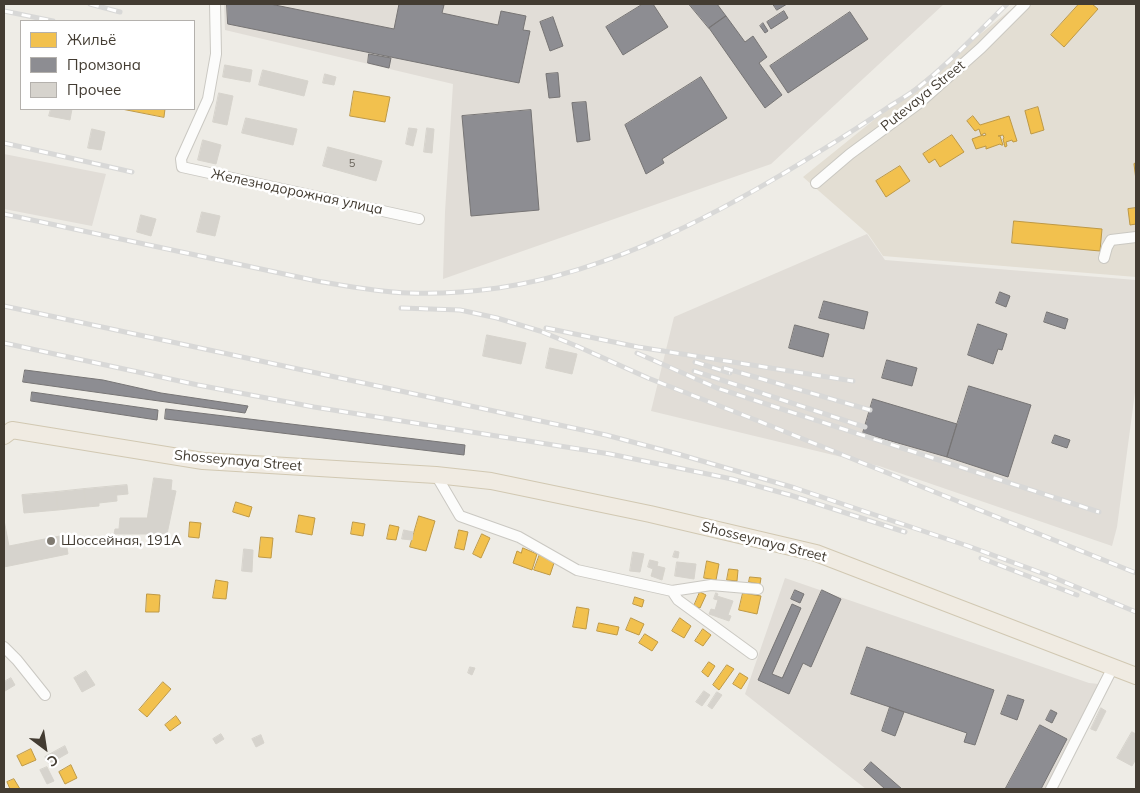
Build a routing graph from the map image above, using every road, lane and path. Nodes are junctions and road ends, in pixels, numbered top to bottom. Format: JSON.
{"nodes":[{"id":1,"x":215,"y":4,"type":"edge"},
{"id":2,"x":1025,"y":4,"type":"edge"},
{"id":3,"x":816,"y":183,"type":"dead end"},
{"id":4,"x":419,"y":219,"type":"dead end"},
{"id":5,"x":1136,"y":237,"type":"edge"},
{"id":6,"x":1104,"y":258,"type":"dead end"},
{"id":7,"x":8,"y":433,"type":"edge"},
{"id":8,"x":436,"y":476,"type":"junction"},
{"id":9,"x":758,"y":589,"type":"dead end"},
{"id":10,"x":672,"y":591,"type":"junction"},
{"id":11,"x":4,"y":646,"type":"edge"},
{"id":12,"x":752,"y":654,"type":"dead end"},
{"id":13,"x":1113,"y":667,"type":"junction"},
{"id":14,"x":1136,"y":676,"type":"edge"},
{"id":15,"x":46,"y":695,"type":"dead end"},
{"id":16,"x":1052,"y":789,"type":"edge"}],
"edges":[{"from":1,"to":4,"type":"street","name":"Железнодорожная улица"},
{"from":2,"to":3,"type":"street","name":"Putevaya Street"},
{"from":5,"to":6,"type":"street"},
{"from":7,"to":8,"type":"main road","name":"Shosseynaya Street"},
{"from":8,"to":10,"type":"street"},
{"from":8,"to":13,"type":"main road","name":"Shosseynaya Street"},
{"from":9,"to":10,"type":"street"},
{"from":10,"to":12,"type":"street"},
{"from":11,"to":15,"type":"street"},
{"from":13,"to":14,"type":"main road","name":"Shosseynaya Street"},
{"from":13,"to":16,"type":"street"}]}
